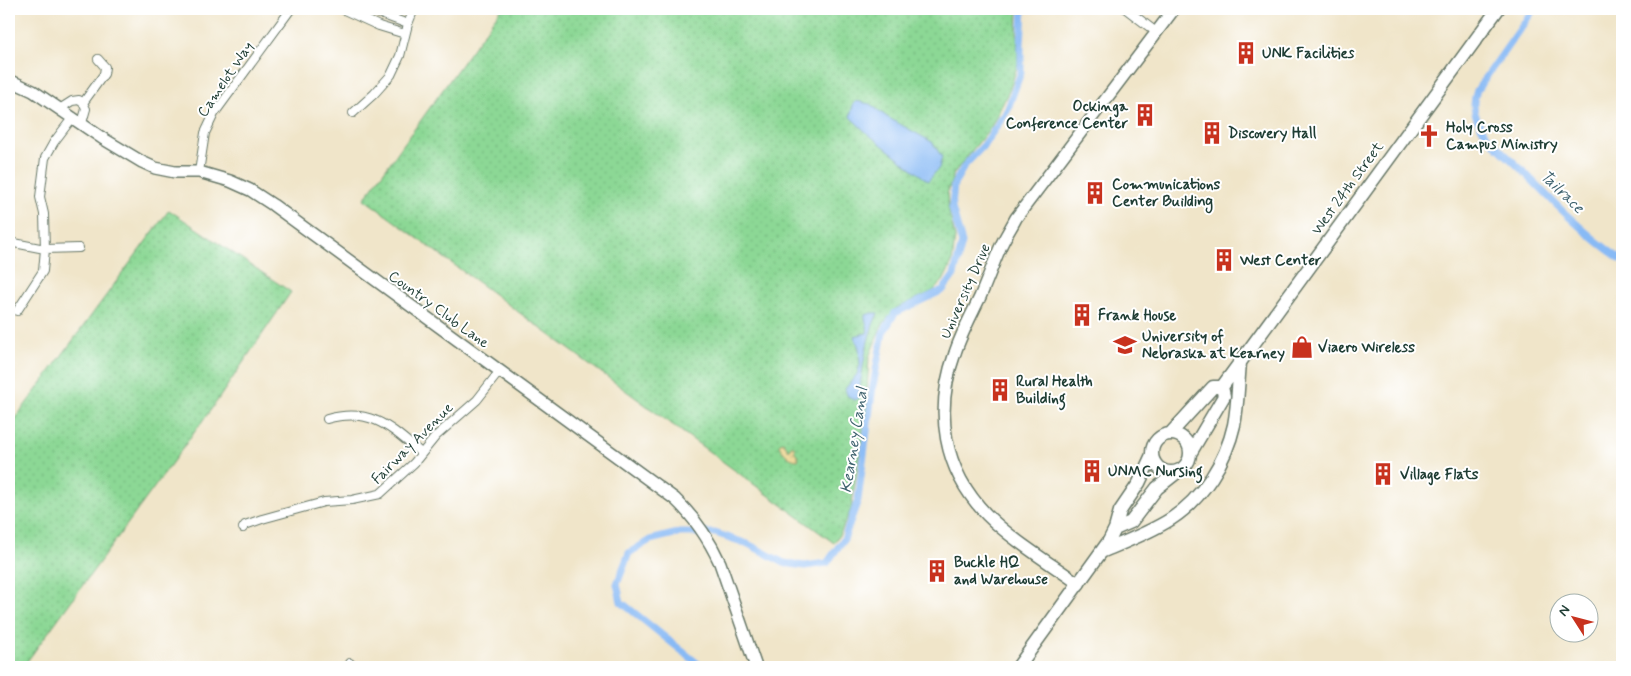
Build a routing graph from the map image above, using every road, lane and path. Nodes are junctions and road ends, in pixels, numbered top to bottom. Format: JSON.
{"nodes":[{"id":1,"x":291,"y":9,"type":"edge"},
{"id":2,"x":342,"y":9,"type":"edge"},
{"id":3,"x":367,"y":9,"type":"edge"},
{"id":4,"x":414,"y":9,"type":"edge"},
{"id":5,"x":1126,"y":9,"type":"edge"},
{"id":6,"x":1174,"y":9,"type":"edge"},
{"id":7,"x":1498,"y":9,"type":"edge"},
{"id":8,"x":408,"y":24,"type":"junction"},
{"id":9,"x":1156,"y":32,"type":"junction"},
{"id":10,"x":405,"y":34,"type":"junction"},
{"id":11,"x":98,"y":59,"type":"dead end"},
{"id":12,"x":9,"y":80,"type":"edge"},
{"id":13,"x":83,"y":103,"type":"junction"},
{"id":14,"x":61,"y":108,"type":"junction"},
{"id":15,"x":353,"y":113,"type":"dead end"},
{"id":16,"x":77,"y":120,"type":"junction"},
{"id":17,"x":199,"y":172,"type":"junction"},
{"id":18,"x":9,"y":242,"type":"edge"},
{"id":19,"x":45,"y":248,"type":"junction"},
{"id":20,"x":79,"y":248,"type":"dead end"},
{"id":21,"x":17,"y":311,"type":"dead end"},
{"id":22,"x":1240,"y":362,"type":"junction"},
{"id":23,"x":499,"y":372,"type":"junction"},
{"id":24,"x":1222,"y":387,"type":"junction"},
{"id":25,"x":328,"y":419,"type":"dead end"},
{"id":26,"x":1170,"y":434,"type":"junction"},
{"id":27,"x":1191,"y":452,"type":"junction"},
{"id":28,"x":421,"y":453,"type":"junction"},
{"id":29,"x":1152,"y":455,"type":"junction"},
{"id":30,"x":1176,"y":472,"type":"junction"},
{"id":31,"x":243,"y":528,"type":"dead end"},
{"id":32,"x":1116,"y":530,"type":"junction"},
{"id":33,"x":1101,"y":552,"type":"junction"},
{"id":34,"x":1079,"y":584,"type":"junction"},
{"id":35,"x":756,"y":667,"type":"edge"},
{"id":36,"x":1018,"y":667,"type":"edge"}],
"edges":[{"from":1,"to":17,"type":"street","name":"Camelot Way"},
{"from":2,"to":10,"type":"street"},
{"from":3,"to":8,"type":"street"},
{"from":4,"to":8,"type":"street"},
{"from":5,"to":9,"type":"street"},
{"from":6,"to":9,"type":"street","name":"University Drive"},
{"from":7,"to":22,"type":"main road","name":"West 24th Street"},
{"from":8,"to":10,"type":"street"},
{"from":9,"to":34,"type":"street","name":"University Drive"},
{"from":10,"to":15,"type":"street"},
{"from":11,"to":13,"type":"street"},
{"from":12,"to":14,"type":"street","name":"Country Club Lane"},
{"from":13,"to":14,"type":"street"},
{"from":13,"to":16,"type":"street"},
{"from":14,"to":16,"type":"street","name":"Country Club Lane"},
{"from":16,"to":17,"type":"street","name":"Country Club Lane"},
{"from":16,"to":19,"type":"street"},
{"from":17,"to":23,"type":"street","name":"Country Club Lane"},
{"from":18,"to":19,"type":"street"},
{"from":19,"to":20,"type":"street"},
{"from":19,"to":21,"type":"street"},
{"from":22,"to":24,"type":"main road","name":"West 24th Street"},
{"from":22,"to":33,"type":"main road"},
{"from":23,"to":28,"type":"street","name":"Fairway Avenue"},
{"from":23,"to":35,"type":"street","name":"Country Club Lane"},
{"from":24,"to":26,"type":"main road","name":"West 24th Street"},
{"from":24,"to":27,"type":"main road","name":"West 24th Street"},
{"from":25,"to":28,"type":"street"},
{"from":26,"to":27,"type":"main road"},
{"from":26,"to":29,"type":"main road"},
{"from":27,"to":30,"type":"main road"},
{"from":28,"to":31,"type":"street","name":"Fairway Avenue"},
{"from":29,"to":30,"type":"main road"},
{"from":29,"to":32,"type":"main road"},
{"from":30,"to":32,"type":"main road"},
{"from":32,"to":33,"type":"main road"},
{"from":33,"to":34,"type":"main road"},
{"from":34,"to":36,"type":"main road"}]}
